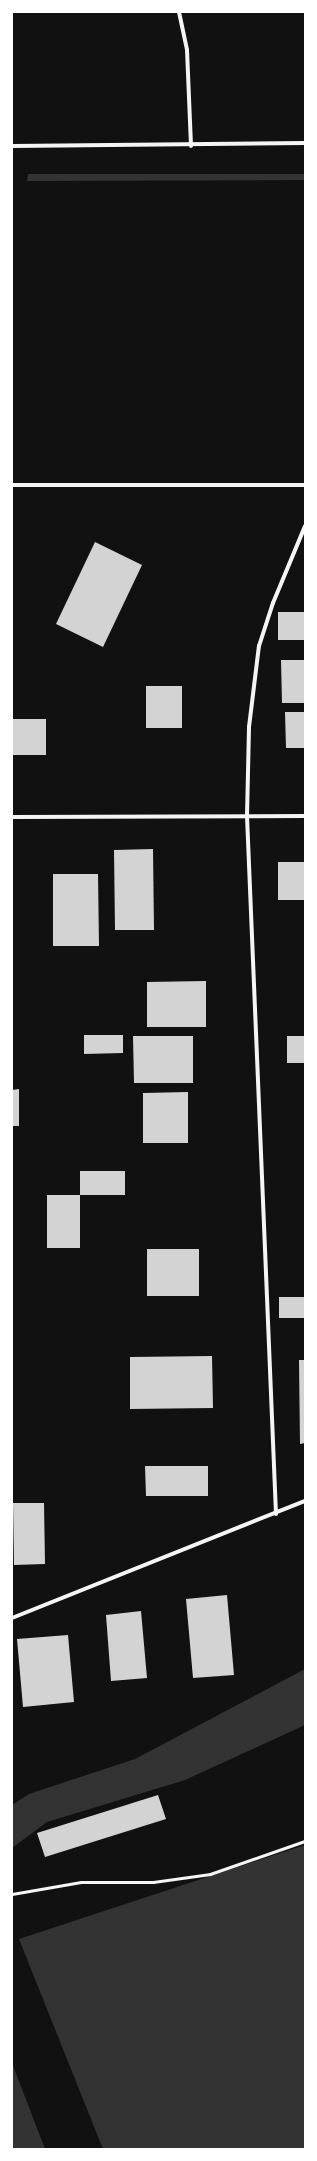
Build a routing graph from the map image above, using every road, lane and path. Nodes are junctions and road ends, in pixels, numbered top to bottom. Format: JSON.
{"nodes":[{"id":1,"x":179,"y":12,"type":"edge"},
{"id":2,"x":305,"y":143,"type":"edge"},
{"id":3,"x":12,"y":146,"type":"edge"},
{"id":4,"x":191,"y":146,"type":"junction"},
{"id":5,"x":12,"y":485,"type":"edge"},
{"id":6,"x":305,"y":485,"type":"edge"},
{"id":7,"x":305,"y":526,"type":"edge"},
{"id":8,"x":247,"y":816,"type":"junction"},
{"id":9,"x":305,"y":816,"type":"edge"},
{"id":10,"x":12,"y":817,"type":"edge"},
{"id":11,"x":305,"y":1501,"type":"edge"},
{"id":12,"x":276,"y":1514,"type":"junction"},
{"id":13,"x":12,"y":1618,"type":"edge"},
{"id":14,"x":305,"y":1841,"type":"edge"},
{"id":15,"x":12,"y":1894,"type":"edge"}],
"edges":[{"from":1,"to":4,"type":"street"},
{"from":2,"to":4,"type":"street"},
{"from":3,"to":4,"type":"street"},
{"from":5,"to":6,"type":"street"},
{"from":7,"to":8,"type":"street"},
{"from":8,"to":9,"type":"street"},
{"from":8,"to":10,"type":"street"},
{"from":8,"to":12,"type":"street"},
{"from":11,"to":12,"type":"street"},
{"from":12,"to":13,"type":"street"},
{"from":14,"to":15,"type":"lane"}]}
